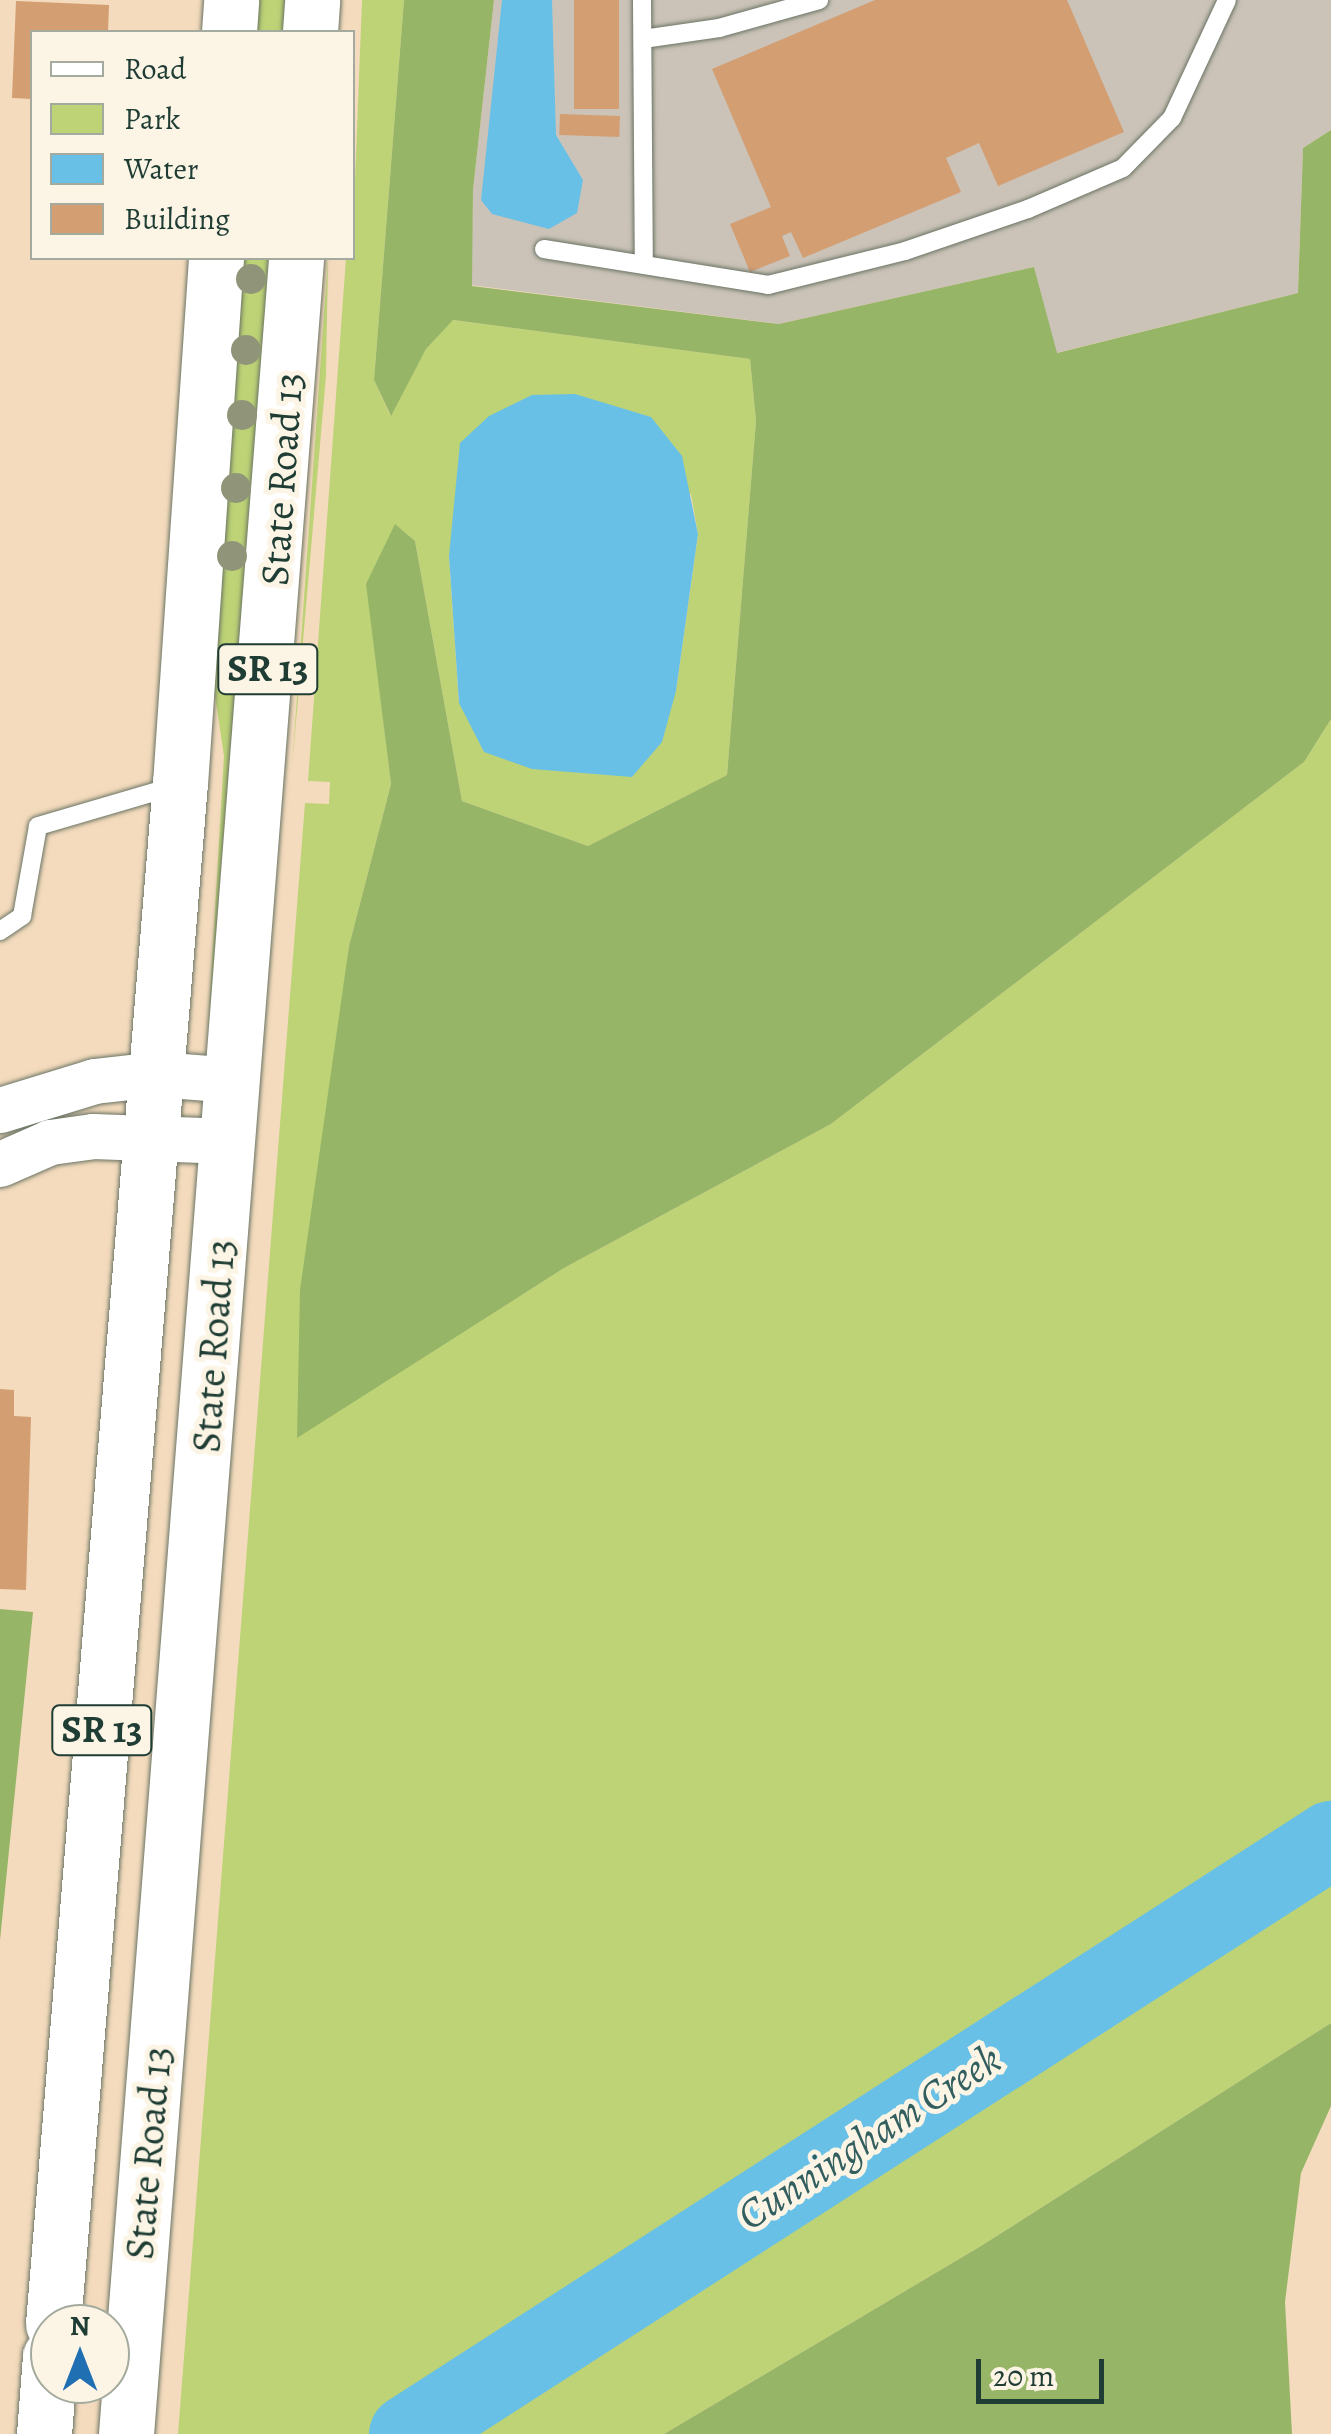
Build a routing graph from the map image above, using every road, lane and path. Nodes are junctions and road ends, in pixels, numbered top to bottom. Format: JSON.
{"nodes":[{"id":1,"x":231,"y":0,"type":"edge"},
{"id":2,"x":312,"y":0,"type":"edge"},
{"id":3,"x":642,"y":0,"type":"edge"},
{"id":4,"x":819,"y":0,"type":"edge"},
{"id":5,"x":1227,"y":0,"type":"edge"},
{"id":6,"x":229,"y":30,"type":"edge"},
{"id":7,"x":310,"y":30,"type":"edge"},
{"id":8,"x":643,"y":39,"type":"junction"},
{"id":9,"x":544,"y":249,"type":"dead end"},
{"id":10,"x":216,"y":260,"type":"edge"},
{"id":11,"x":296,"y":260,"type":"edge"},
{"id":12,"x":644,"y":264,"type":"junction"},
{"id":13,"x":180,"y":784,"type":"junction"},
{"id":14,"x":0,"y":931,"type":"edge"},
{"id":15,"x":156,"y":1074,"type":"junction"},
{"id":16,"x":234,"y":1080,"type":"junction"},
{"id":17,"x":0,"y":1110,"type":"edge"},
{"id":18,"x":151,"y":1136,"type":"junction"},
{"id":19,"x":229,"y":1141,"type":"junction"},
{"id":20,"x":0,"y":1164,"type":"edge"},
{"id":21,"x":55,"y":2304,"type":"edge"},
{"id":22,"x":46,"y":2404,"type":"edge"},
{"id":23,"x":44,"y":2432,"type":"edge"},
{"id":24,"x":126,"y":2434,"type":"edge"}],
"edges":[{"from":1,"to":6,"type":"main road"},
{"from":2,"to":7,"type":"main road"},
{"from":3,"to":8,"type":"lane"},
{"from":4,"to":8,"type":"lane"},
{"from":5,"to":12,"type":"lane"},
{"from":8,"to":12,"type":"lane"},
{"from":9,"to":12,"type":"lane"},
{"from":10,"to":13,"type":"main road","name":"State Road 13","number":"SR 13"},
{"from":11,"to":16,"type":"main road","name":"State Road 13","number":"SR 13"},
{"from":13,"to":14,"type":"lane"},
{"from":13,"to":15,"type":"main road","name":"State Road 13","number":"SR 13"},
{"from":15,"to":16,"type":"street"},
{"from":15,"to":17,"type":"street"},
{"from":15,"to":18,"type":"main road","name":"State Road 13","number":"SR 13"},
{"from":16,"to":19,"type":"main road","name":"State Road 13","number":"SR 13"},
{"from":18,"to":19,"type":"street"},
{"from":18,"to":20,"type":"street"},
{"from":18,"to":21,"type":"main road","name":"State Road 13","number":"SR 13"},
{"from":19,"to":24,"type":"main road","name":"State Road 13","number":"SR 13"},
{"from":22,"to":23,"type":"main road"}]}
